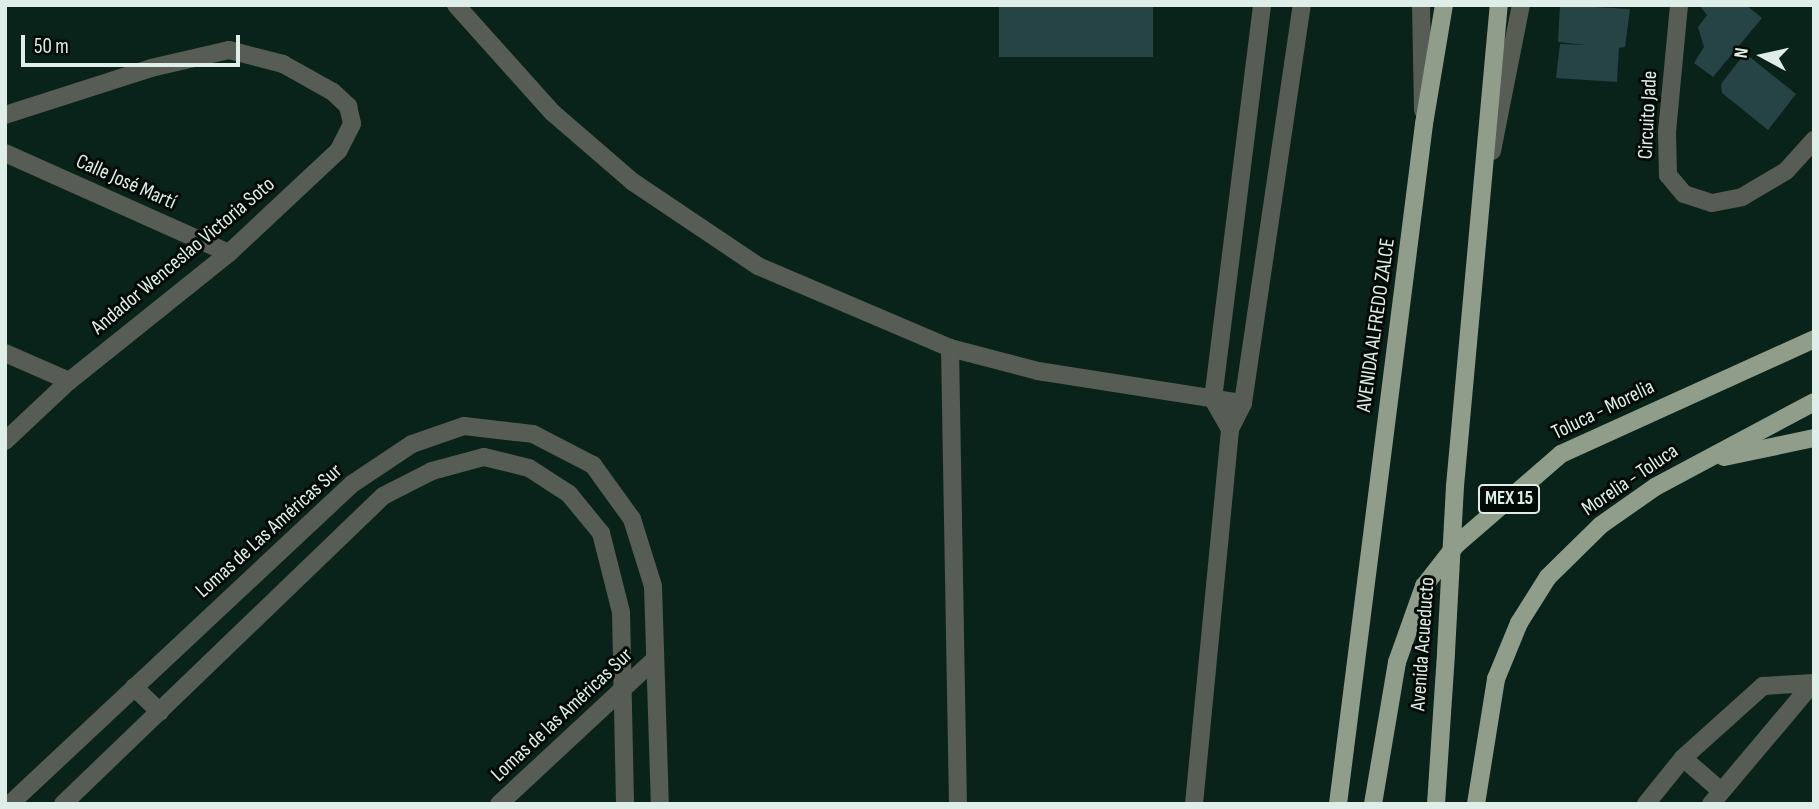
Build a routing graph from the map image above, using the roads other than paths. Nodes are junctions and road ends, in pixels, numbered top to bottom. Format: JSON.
{"nodes":[{"id":1,"x":456,"y":5,"type":"edge"},
{"id":2,"x":1262,"y":5,"type":"edge"},
{"id":3,"x":1302,"y":5,"type":"edge"},
{"id":4,"x":1421,"y":5,"type":"edge"},
{"id":5,"x":1444,"y":5,"type":"edge"},
{"id":6,"x":1499,"y":5,"type":"edge"},
{"id":7,"x":1521,"y":5,"type":"edge"},
{"id":8,"x":1679,"y":5,"type":"edge"},
{"id":9,"x":5,"y":115,"type":"edge"},
{"id":10,"x":1424,"y":124,"type":"junction"},
{"id":11,"x":1814,"y":140,"type":"edge"},
{"id":12,"x":5,"y":153,"type":"edge"},
{"id":13,"x":1477,"y":237,"type":"junction"},
{"id":14,"x":229,"y":253,"type":"junction"},
{"id":15,"x":1814,"y":339,"type":"edge"},
{"id":16,"x":950,"y":348,"type":"junction"},
{"id":17,"x":5,"y":353,"type":"edge"},
{"id":18,"x":69,"y":381,"type":"junction"},
{"id":19,"x":1213,"y":399,"type":"junction"},
{"id":20,"x":1814,"y":402,"type":"edge"},
{"id":21,"x":1243,"y":403,"type":"junction"},
{"id":22,"x":1230,"y":429,"type":"junction"},
{"id":23,"x":1814,"y":438,"type":"edge"},
{"id":24,"x":5,"y":441,"type":"edge"},
{"id":25,"x":1693,"y":464,"type":"junction"},
{"id":26,"x":655,"y":659,"type":"junction"},
{"id":27,"x":1813,"y":684,"type":"edge"},
{"id":28,"x":134,"y":687,"type":"junction"},
{"id":29,"x":622,"y":689,"type":"junction"},
{"id":30,"x":160,"y":712,"type":"junction"},
{"id":31,"x":1683,"y":758,"type":"junction"},
{"id":32,"x":1716,"y":797,"type":"edge"},
{"id":33,"x":10,"y":804,"type":"edge"},
{"id":34,"x":63,"y":804,"type":"edge"},
{"id":35,"x":499,"y":804,"type":"edge"},
{"id":36,"x":625,"y":804,"type":"edge"},
{"id":37,"x":660,"y":804,"type":"edge"},
{"id":38,"x":958,"y":804,"type":"edge"},
{"id":39,"x":1194,"y":804,"type":"edge"},
{"id":40,"x":1338,"y":804,"type":"edge"},
{"id":41,"x":1373,"y":804,"type":"edge"},
{"id":42,"x":1436,"y":804,"type":"edge"},
{"id":43,"x":1476,"y":804,"type":"edge"},
{"id":44,"x":1646,"y":804,"type":"edge"}],
"edges":[{"from":1,"to":16,"type":"street"},
{"from":2,"to":19,"type":"street"},
{"from":3,"to":21,"type":"street"},
{"from":4,"to":10,"type":"street"},
{"from":5,"to":10,"type":"main road","name":"AVENIDA ALFREDO ZALCE"},
{"from":6,"to":13,"type":"main road"},
{"from":7,"to":13,"type":"street"},
{"from":8,"to":11,"type":"street","name":"Circuito Jade"},
{"from":9,"to":14,"type":"street","name":"Andador Wenceslao Victoria Soto"},
{"from":10,"to":40,"type":"main road","name":"AVENIDA ALFREDO ZALCE"},
{"from":12,"to":14,"type":"street","name":"Calle José Martí"},
{"from":13,"to":42,"type":"main road","name":"Avenida Acueducto","bridge":true},
{"from":14,"to":18,"type":"street","name":"Andador Wenceslao Victoria Soto"},
{"from":15,"to":41,"type":"main road","name":"Toluca - Morelia","number":"MEX 15"},
{"from":16,"to":19,"type":"street"},
{"from":16,"to":38,"type":"street"},
{"from":17,"to":18,"type":"street"},
{"from":18,"to":24,"type":"street","name":"Andador Wenceslao Victoria Soto"},
{"from":19,"to":21,"type":"street"},
{"from":19,"to":22,"type":"street"},
{"from":20,"to":25,"type":"main road","name":"Morelia - Toluca"},
{"from":21,"to":22,"type":"street"},
{"from":22,"to":39,"type":"street"},
{"from":23,"to":25,"type":"main road"},
{"from":25,"to":43,"type":"main road","name":"Morelia - Toluca"},
{"from":26,"to":28,"type":"street","name":"Lomas de Las Américas Sur"},
{"from":26,"to":29,"type":"street","name":"Lomas de las Américas Sur"},
{"from":26,"to":37,"type":"street","name":"Lomas de Las Américas Sur"},
{"from":27,"to":31,"type":"street"},
{"from":27,"to":32,"type":"street"},
{"from":28,"to":30,"type":"street"},
{"from":28,"to":33,"type":"street","name":"Lomas de Las Américas Sur"},
{"from":29,"to":30,"type":"street","name":"Lomas de Las Américas Sur"},
{"from":29,"to":35,"type":"street","name":"Lomas de las Américas Sur"},
{"from":29,"to":36,"type":"street","name":"Lomas de Las Américas Sur"},
{"from":30,"to":34,"type":"street","name":"Lomas de Las Américas Sur"},
{"from":31,"to":32,"type":"street"},
{"from":31,"to":44,"type":"street"}]}
